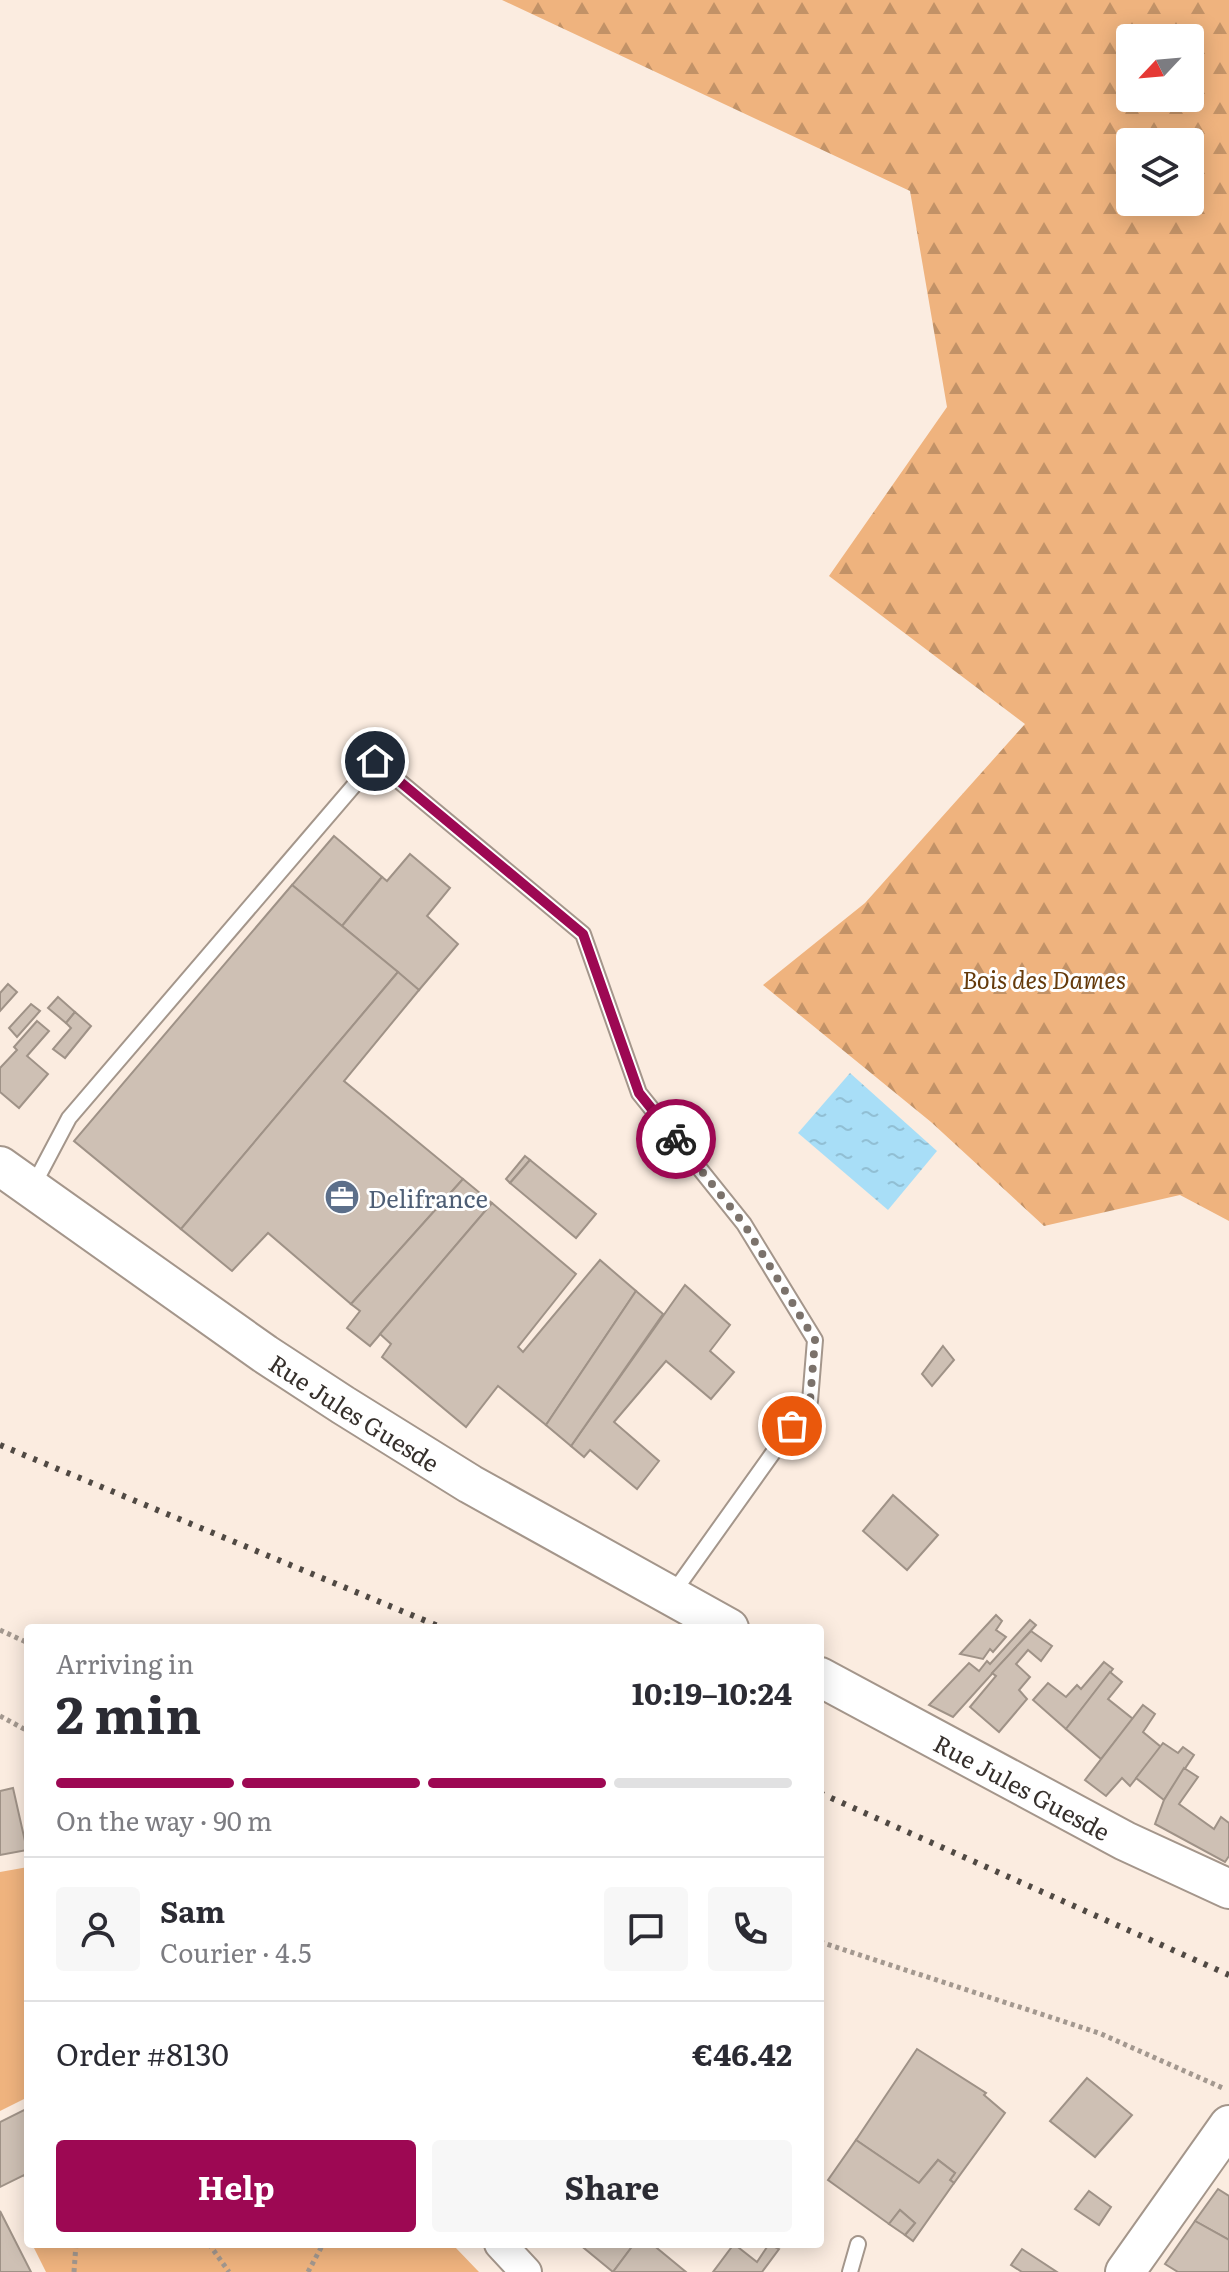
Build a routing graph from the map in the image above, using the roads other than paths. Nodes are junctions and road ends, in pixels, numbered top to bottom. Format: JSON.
{"nodes":[{"id":1,"x":0,"y":1166,"type":"edge"},
{"id":2,"x":32,"y":1188,"type":"junction"},
{"id":3,"x":670,"y":1597,"type":"junction"},
{"id":4,"x":721,"y":1624,"type":"edge"},
{"id":5,"x":824,"y":1679,"type":"edge"},
{"id":6,"x":1229,"y":1889,"type":"edge"},
{"id":7,"x":1229,"y":2125,"type":"edge"},
{"id":8,"x":858,"y":2244,"type":"dead end"},
{"id":9,"x":504,"y":2248,"type":"edge"},
{"id":10,"x":526,"y":2272,"type":"edge"},
{"id":11,"x":850,"y":2272,"type":"edge"},
{"id":12,"x":1125,"y":2272,"type":"edge"}],
"edges":[{"from":1,"to":2,"type":"street","name":"Rue Jules Guesde"},
{"from":2,"to":3,"type":"street","name":"Rue Jules Guesde"},
{"from":2,"to":3,"type":"lane"},
{"from":3,"to":4,"type":"street","name":"Rue Jules Guesde"},
{"from":5,"to":6,"type":"street","name":"Rue Jules Guesde"},
{"from":7,"to":12,"type":"street"},
{"from":8,"to":11,"type":"lane"},
{"from":9,"to":10,"type":"street"}]}
